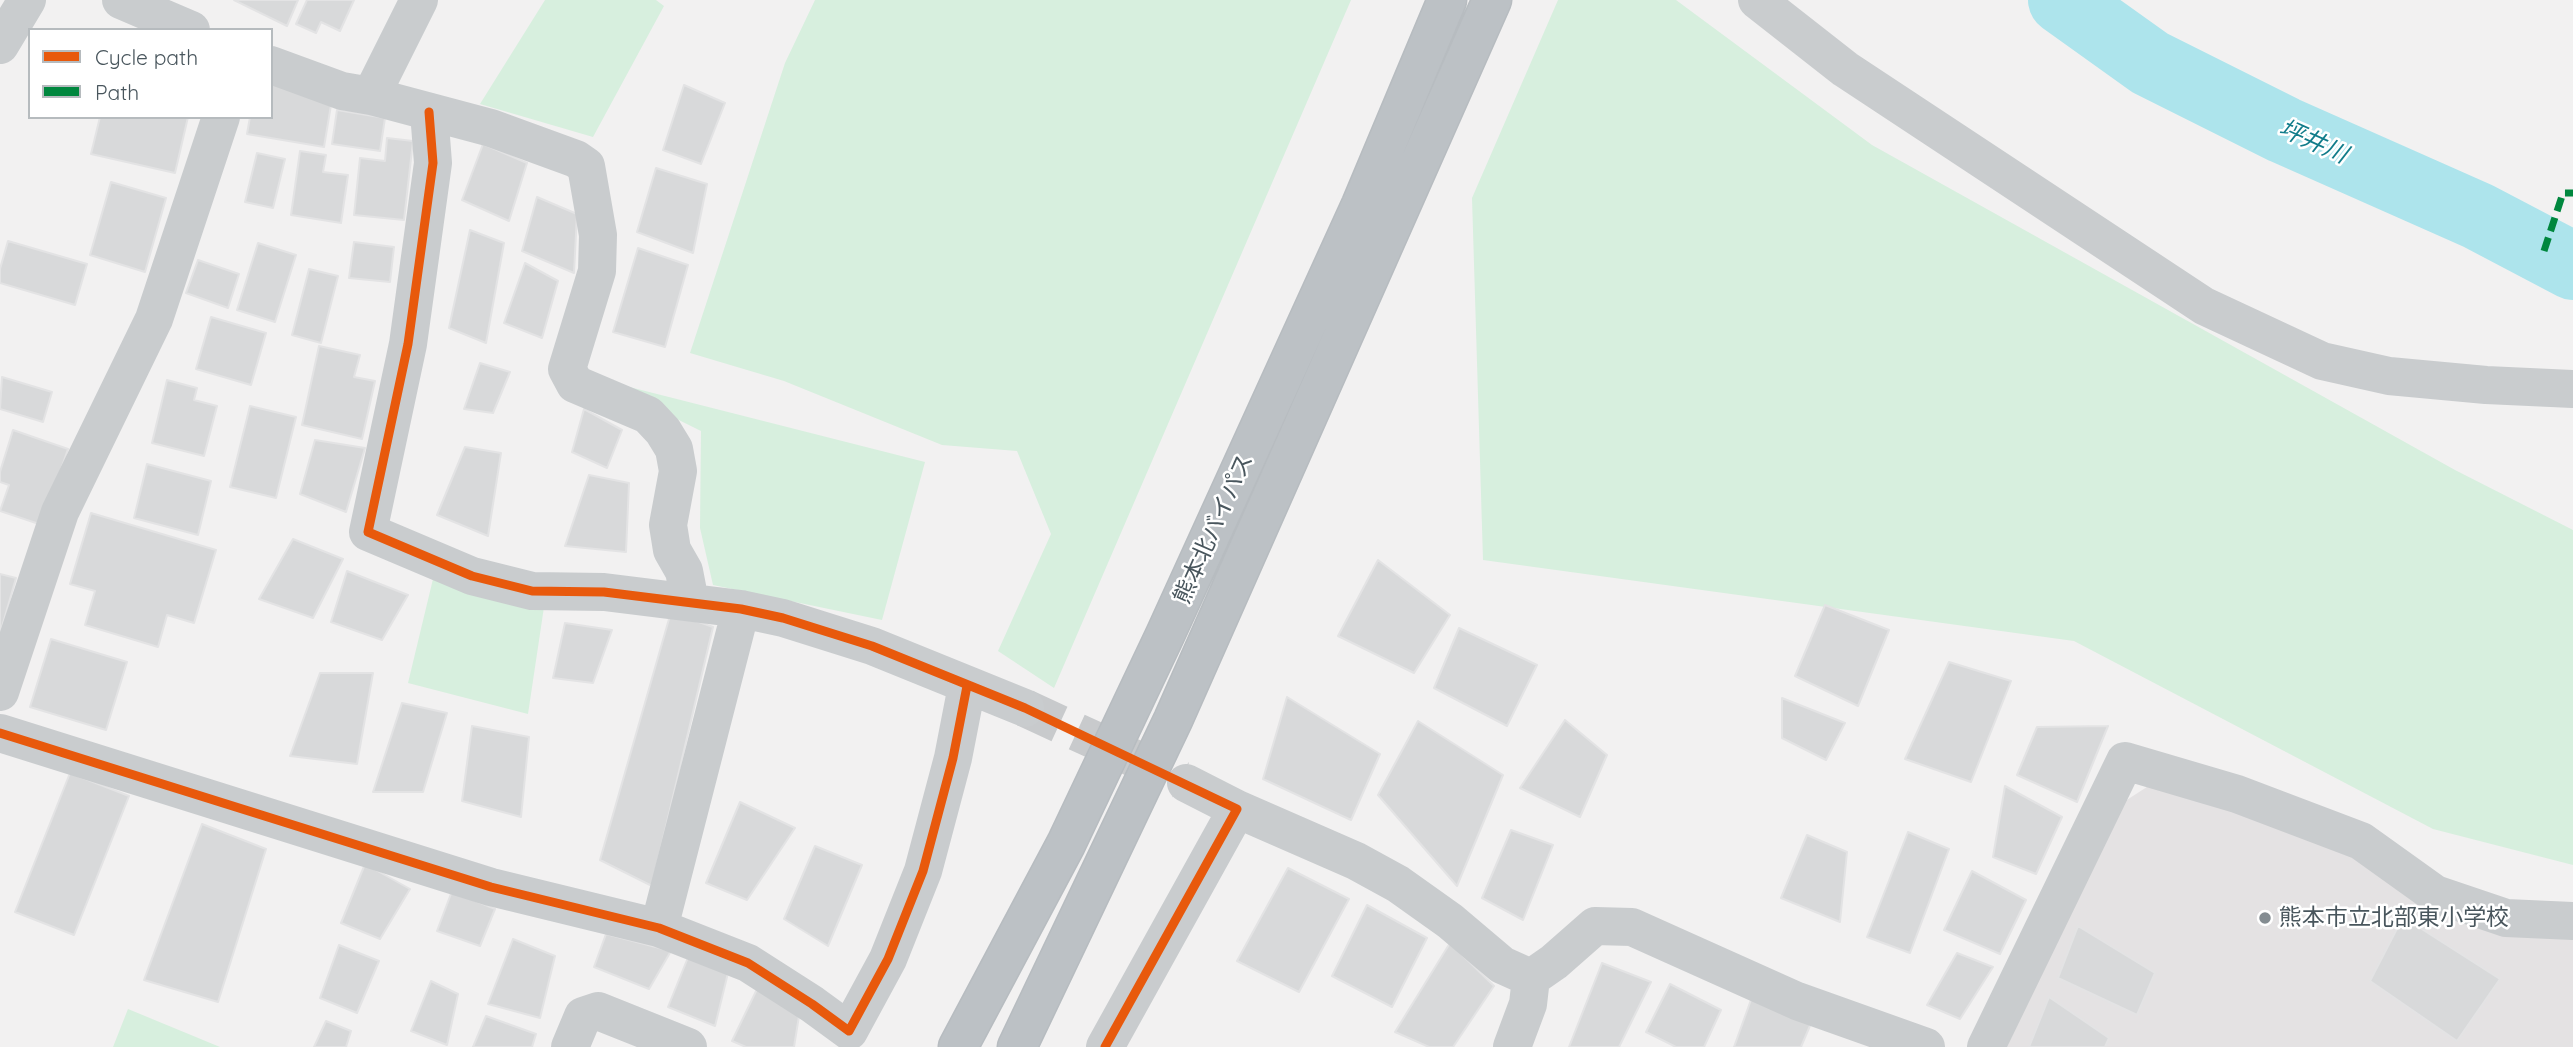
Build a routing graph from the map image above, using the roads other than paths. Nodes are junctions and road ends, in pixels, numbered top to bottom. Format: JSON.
{"nodes":[{"id":1,"x":27,"y":0,"type":"edge"},
{"id":2,"x":121,"y":0,"type":"edge"},
{"id":3,"x":419,"y":0,"type":"edge"},
{"id":4,"x":1447,"y":0,"type":"edge"},
{"id":5,"x":1492,"y":0,"type":"edge"},
{"id":6,"x":1757,"y":0,"type":"edge"},
{"id":7,"x":186,"y":28,"type":"edge"},
{"id":8,"x":0,"y":44,"type":"edge"},
{"id":9,"x":273,"y":66,"type":"edge"},
{"id":10,"x":371,"y":96,"type":"junction"},
{"id":11,"x":429,"y":113,"type":"junction"},
{"id":12,"x":220,"y":119,"type":"edge"},
{"id":13,"x":2573,"y":389,"type":"edge"},
{"id":14,"x":690,"y":602,"type":"junction"},
{"id":15,"x":741,"y":609,"type":"junction"},
{"id":16,"x":967,"y":686,"type":"junction"},
{"id":17,"x":0,"y":692,"type":"edge"},
{"id":18,"x":1025,"y":708,"type":"tunnel mouth"},
{"id":19,"x":0,"y":733,"type":"edge"},
{"id":20,"x":1186,"y":783,"type":"tunnel mouth"},
{"id":21,"x":1237,"y":808,"type":"junction"},
{"id":22,"x":1066,"y":844,"type":"junction"},
{"id":23,"x":2573,"y":921,"type":"edge"},
{"id":24,"x":659,"y":928,"type":"junction"},
{"id":25,"x":1531,"y":978,"type":"junction"},
{"id":26,"x":845,"y":1039,"type":"edge"},
{"id":27,"x":570,"y":1047,"type":"edge"},
{"id":28,"x":688,"y":1047,"type":"edge"},
{"id":29,"x":932,"y":1047,"type":"edge"},
{"id":30,"x":958,"y":1047,"type":"edge"},
{"id":31,"x":1017,"y":1047,"type":"edge"},
{"id":32,"x":1105,"y":1047,"type":"edge"},
{"id":33,"x":1511,"y":1047,"type":"edge"},
{"id":34,"x":1926,"y":1047,"type":"edge"},
{"id":35,"x":1986,"y":1047,"type":"edge"}],
"edges":[{"from":1,"to":8,"type":"street"},
{"from":2,"to":7,"type":"street"},
{"from":3,"to":10,"type":"street"},
{"from":4,"to":22,"type":"highway","name":"熊本北バイパス"},
{"from":5,"to":31,"type":"highway","name":"熊本北バイパス"},
{"from":6,"to":13,"type":"street"},
{"from":9,"to":10,"type":"street"},
{"from":10,"to":11,"type":"street"},
{"from":11,"to":14,"type":"street"},
{"from":11,"to":14,"type":"street"},
{"from":12,"to":17,"type":"street"},
{"from":14,"to":15,"type":"street"},
{"from":15,"to":16,"type":"street"},
{"from":15,"to":24,"type":"street"},
{"from":16,"to":18,"type":"street"},
{"from":16,"to":26,"type":"street"},
{"from":19,"to":24,"type":"street"},
{"from":20,"to":21,"type":"street"},
{"from":21,"to":25,"type":"street"},
{"from":21,"to":32,"type":"street"},
{"from":22,"to":29,"type":"highway"},
{"from":22,"to":30,"type":"highway","name":"熊本北バイパス"},
{"from":23,"to":35,"type":"street"},
{"from":24,"to":26,"type":"street"},
{"from":25,"to":33,"type":"street"},
{"from":25,"to":34,"type":"street"},
{"from":27,"to":28,"type":"street"}]}
